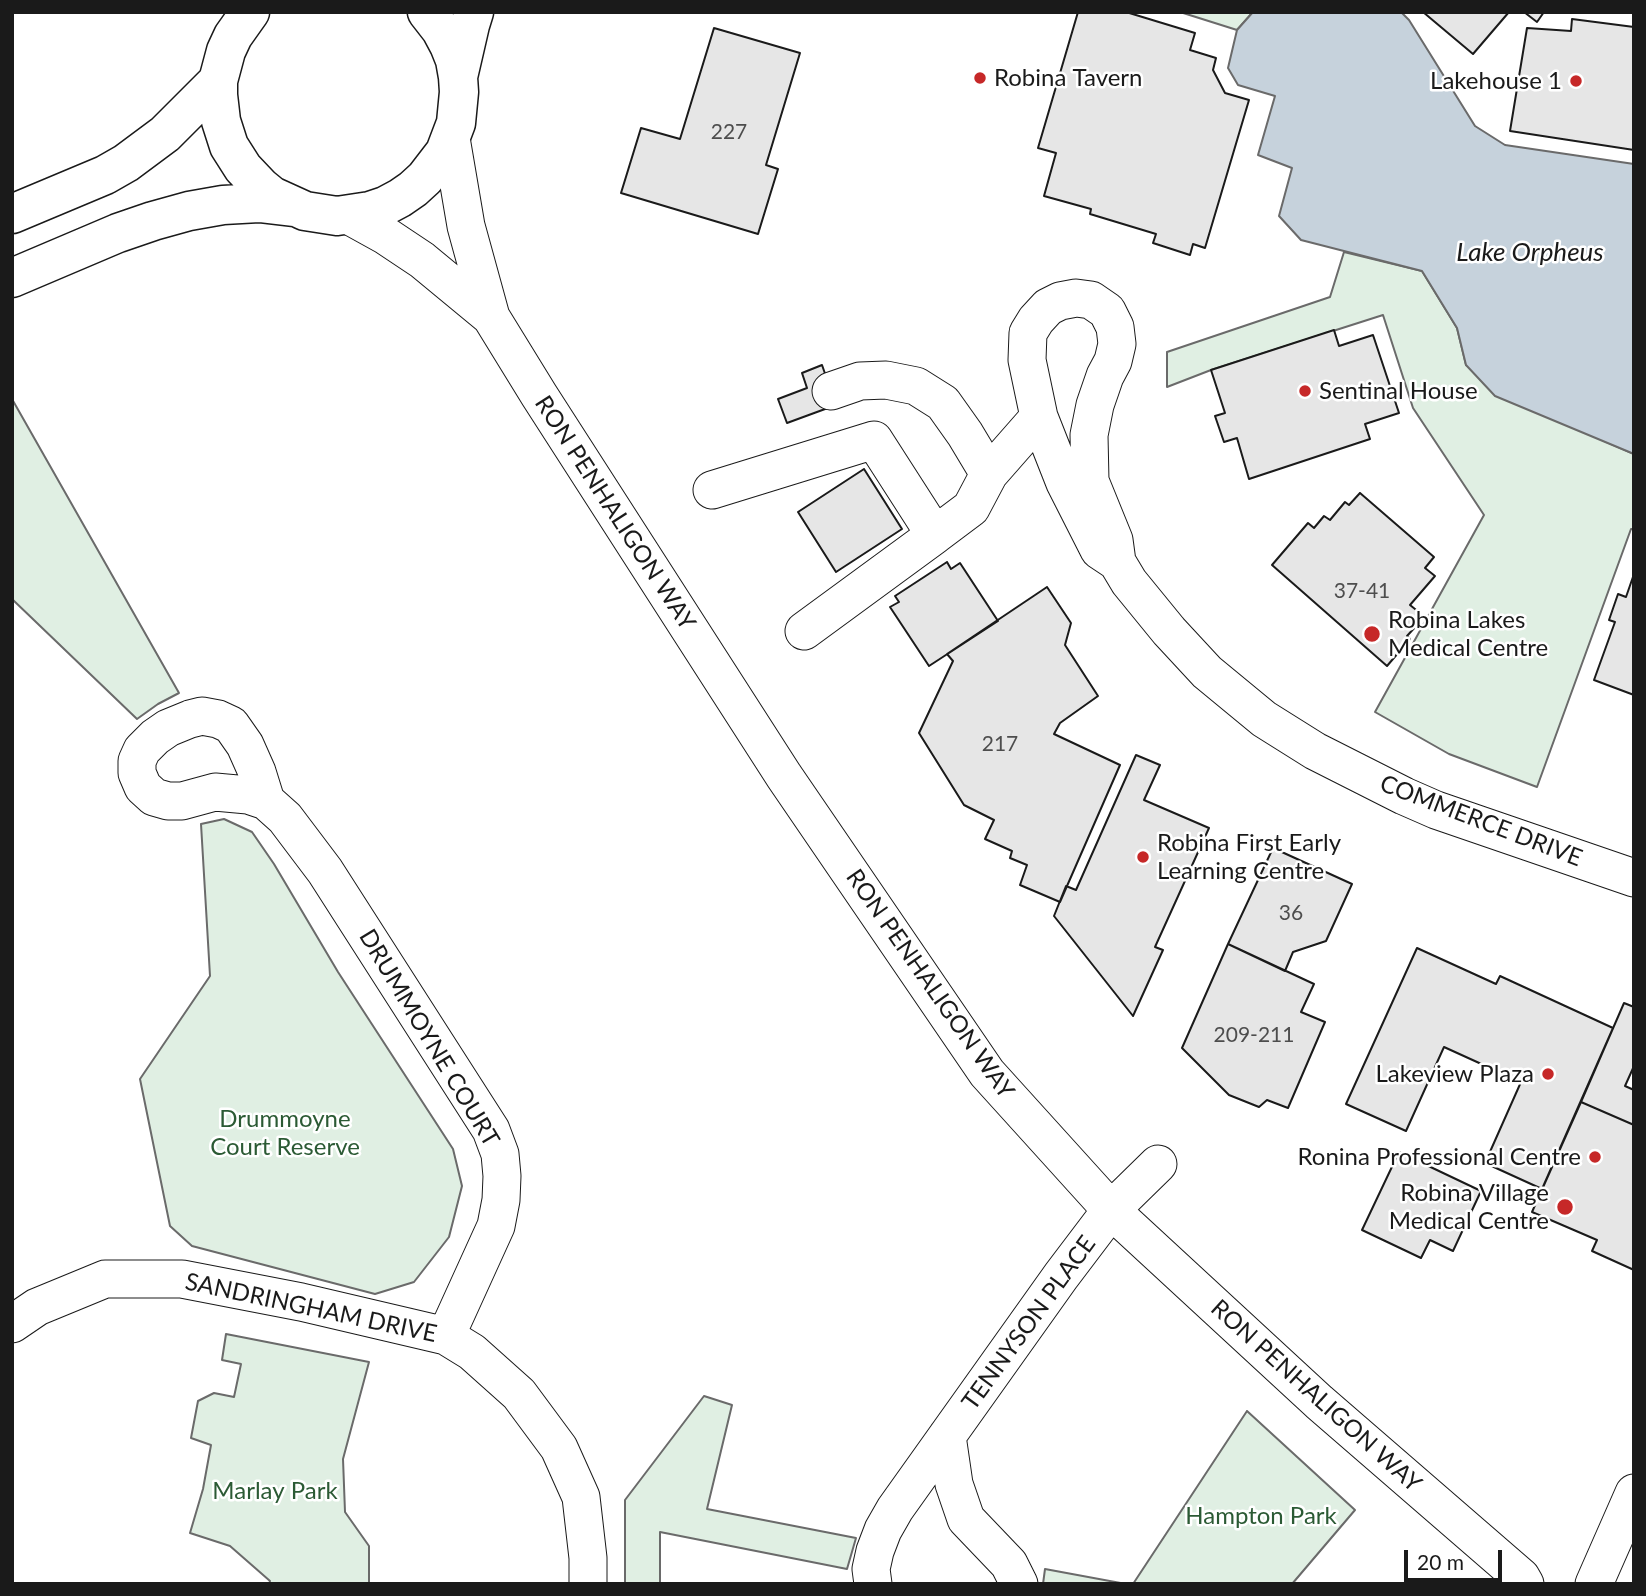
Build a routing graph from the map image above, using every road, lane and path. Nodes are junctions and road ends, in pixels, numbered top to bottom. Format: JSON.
{"nodes":[{"id":1,"x":427,"y":12,"type":"edge"},
{"id":2,"x":474,"y":12,"type":"edge"},
{"id":3,"x":239,"y":20,"type":"edge"},
{"id":4,"x":458,"y":77,"type":"junction"},
{"id":5,"x":218,"y":82,"type":"junction"},
{"id":6,"x":451,"y":138,"type":"junction"},
{"id":7,"x":295,"y":207,"type":"junction"},
{"id":8,"x":12,"y":214,"type":"edge"},
{"id":9,"x":348,"y":215,"type":"junction"},
{"id":10,"x":12,"y":278,"type":"edge"},
{"id":11,"x":492,"y":317,"type":"junction"},
{"id":12,"x":831,"y":391,"type":"dead end"},
{"id":13,"x":1039,"y":417,"type":"junction"},
{"id":14,"x":989,"y":474,"type":"junction"},
{"id":15,"x":712,"y":490,"type":"dead end"},
{"id":16,"x":935,"y":535,"type":"junction"},
{"id":17,"x":1117,"y":562,"type":"junction"},
{"id":18,"x":804,"y":631,"type":"dead end"},
{"id":19,"x":266,"y":802,"type":"dead end"},
{"id":20,"x":1634,"y":878,"type":"edge"},
{"id":21,"x":1158,"y":1164,"type":"dead end"},
{"id":22,"x":1111,"y":1210,"type":"junction"},
{"id":23,"x":12,"y":1324,"type":"edge"},
{"id":24,"x":446,"y":1336,"type":"junction"},
{"id":25,"x":947,"y":1436,"type":"junction"},
{"id":26,"x":1634,"y":1493,"type":"edge"},
{"id":27,"x":1528,"y":1581,"type":"edge"},
{"id":28,"x":588,"y":1584,"type":"edge"},
{"id":29,"x":873,"y":1584,"type":"edge"},
{"id":30,"x":1019,"y":1584,"type":"edge"},
{"id":31,"x":1594,"y":1584,"type":"edge"}],
"edges":[{"from":1,"to":4,"type":"main road"},
{"from":2,"to":4,"type":"main road"},
{"from":3,"to":5,"type":"main road"},
{"from":4,"to":6,"type":"main road"},
{"from":5,"to":7,"type":"main road"},
{"from":5,"to":8,"type":"main road"},
{"from":6,"to":9,"type":"main road"},
{"from":6,"to":11,"type":"street","name":"RON PENHALIGON WAY"},
{"from":7,"to":9,"type":"main road"},
{"from":7,"to":10,"type":"main road"},
{"from":9,"to":11,"type":"street","name":"RON PENHALIGON WAY"},
{"from":11,"to":22,"type":"street","name":"RON PENHALIGON WAY"},
{"from":12,"to":14,"type":"street"},
{"from":13,"to":14,"type":"street"},
{"from":13,"to":17,"type":"street","name":"COMMERCE DRIVE"},
{"from":13,"to":17,"type":"street","name":"COMMERCE DRIVE"},
{"from":14,"to":16,"type":"street"},
{"from":15,"to":16,"type":"street"},
{"from":16,"to":18,"type":"street"},
{"from":17,"to":20,"type":"street","name":"COMMERCE DRIVE"},
{"from":19,"to":24,"type":"street","name":"DRUMMOYNE COURT"},
{"from":21,"to":22,"type":"street","name":"TENNYSON PLACE"},
{"from":22,"to":25,"type":"street","name":"TENNYSON PLACE"},
{"from":22,"to":27,"type":"street","name":"RON PENHALIGON WAY"},
{"from":23,"to":24,"type":"street","name":"SANDRINGHAM DRIVE"},
{"from":24,"to":28,"type":"street","name":"SANDRINGHAM DRIVE"},
{"from":25,"to":29,"type":"street","name":"TENNYSON PLACE"},
{"from":25,"to":30,"type":"street","name":"TENNYSON PLACE"},
{"from":26,"to":31,"type":"street"}]}
